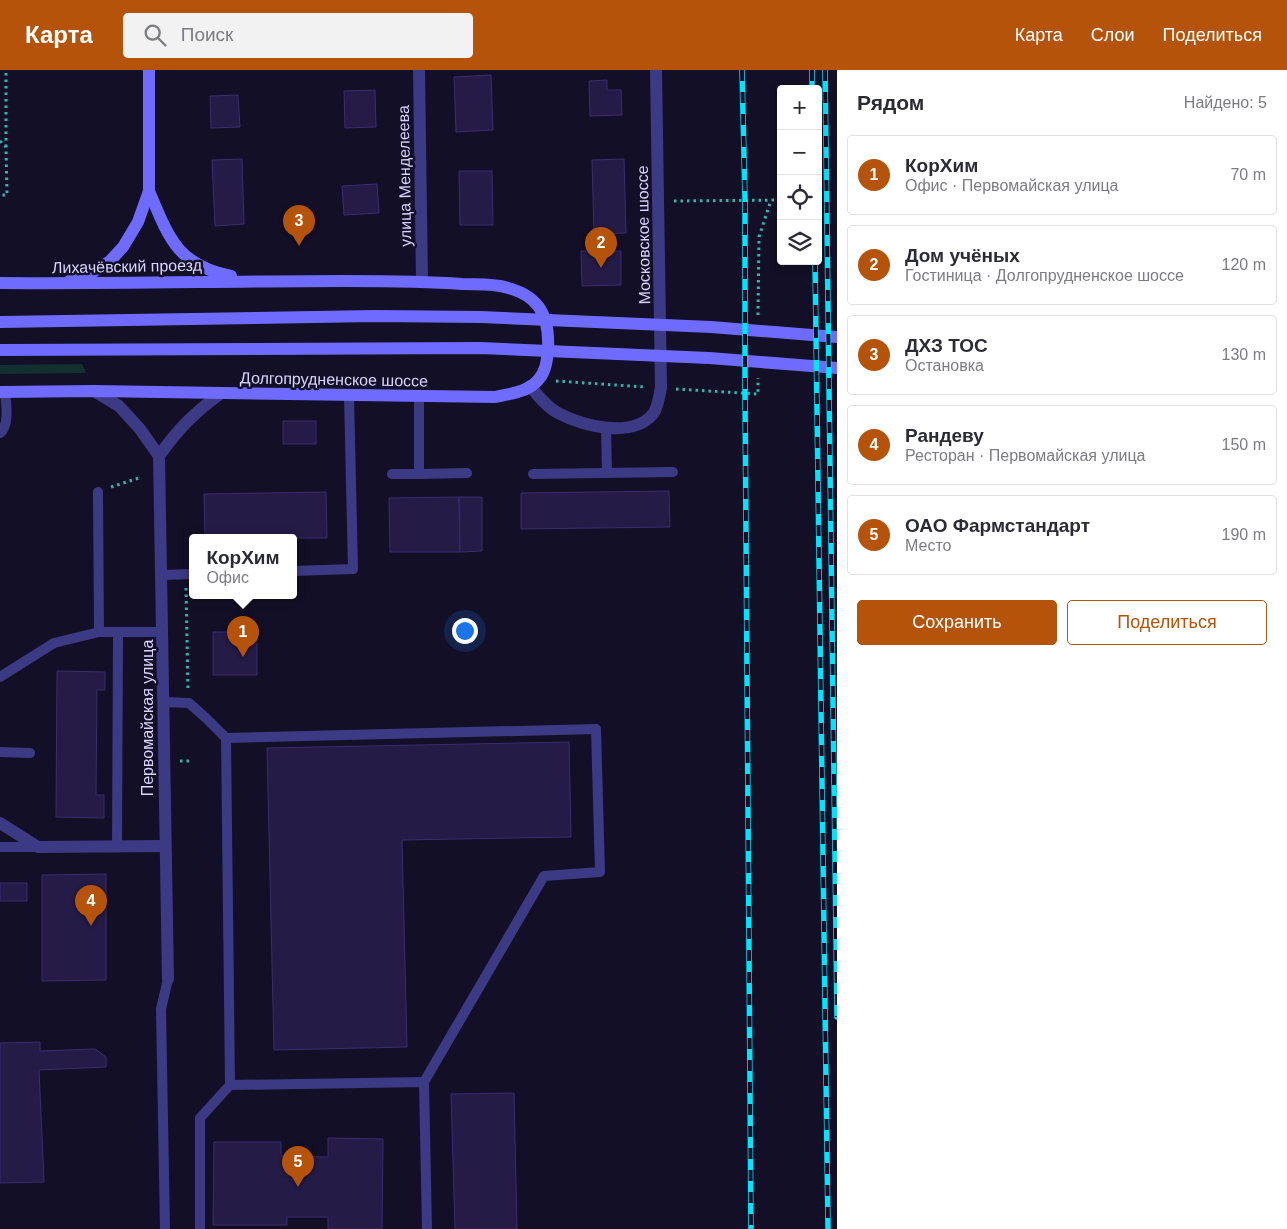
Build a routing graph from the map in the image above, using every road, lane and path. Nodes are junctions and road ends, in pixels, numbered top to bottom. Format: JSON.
{"nodes":[{"id":1,"x":6,"y":70,"type":"edge"},
{"id":2,"x":149,"y":70,"type":"edge"},
{"id":3,"x":419,"y":70,"type":"edge"},
{"id":4,"x":656,"y":70,"type":"edge"},
{"id":5,"x":0,"y":141,"type":"edge"},
{"id":6,"x":6,"y":147,"type":"junction"},
{"id":7,"x":149,"y":192,"type":"junction"},
{"id":8,"x":0,"y":196,"type":"edge"},
{"id":9,"x":772,"y":200,"type":"junction"},
{"id":10,"x":777,"y":200,"type":"edge"},
{"id":11,"x":658,"y":202,"type":"junction"},
{"id":12,"x":255,"y":281,"type":"junction"},
{"id":13,"x":422,"y":281,"type":"junction"},
{"id":14,"x":0,"y":283,"type":"edge"},
{"id":15,"x":62,"y":284,"type":"junction"},
{"id":16,"x":758,"y":315,"type":"dead end"},
{"id":17,"x":0,"y":322,"type":"edge"},
{"id":18,"x":837,"y":337,"type":"edge"},
{"id":19,"x":0,"y":350,"type":"edge"},
{"id":20,"x":837,"y":368,"type":"edge"},
{"id":21,"x":530,"y":386,"type":"junction"},
{"id":22,"x":94,"y":391,"type":"junction"},
{"id":23,"x":3,"y":392,"type":"edge"},
{"id":24,"x":220,"y":394,"type":"junction"},
{"id":25,"x":349,"y":396,"type":"junction"},
{"id":26,"x":419,"y":396,"type":"junction"},
{"id":27,"x":606,"y":427,"type":"junction"},
{"id":28,"x":0,"y":433,"type":"edge"},
{"id":29,"x":159,"y":456,"type":"junction"},
{"id":30,"x":673,"y":472,"type":"dead end"},
{"id":31,"x":467,"y":473,"type":"dead end"},
{"id":32,"x":607,"y":473,"type":"junction"},
{"id":33,"x":392,"y":474,"type":"dead end"},
{"id":34,"x":419,"y":474,"type":"junction"},
{"id":35,"x":533,"y":474,"type":"dead end"},
{"id":36,"x":139,"y":478,"type":"dead end"},
{"id":37,"x":98,"y":492,"type":"joint"},
{"id":38,"x":297,"y":571,"type":"edge"},
{"id":39,"x":189,"y":574,"type":"edge"},
{"id":40,"x":162,"y":575,"type":"junction"},
{"id":41,"x":190,"y":599,"type":"edge"},
{"id":42,"x":99,"y":632,"type":"junction"},
{"id":43,"x":118,"y":632,"type":"junction"},
{"id":44,"x":163,"y":632,"type":"junction"},
{"id":45,"x":0,"y":677,"type":"edge"},
{"id":46,"x":164,"y":702,"type":"junction"},
{"id":47,"x":189,"y":703,"type":"junction"},
{"id":48,"x":226,"y":738,"type":"junction"},
{"id":49,"x":0,"y":752,"type":"edge"},
{"id":50,"x":30,"y":753,"type":"dead end"},
{"id":51,"x":0,"y":823,"type":"edge"},
{"id":52,"x":117,"y":846,"type":"junction"},
{"id":53,"x":165,"y":846,"type":"junction"},
{"id":54,"x":0,"y":847,"type":"edge"},
{"id":55,"x":38,"y":847,"type":"junction"},
{"id":56,"x":168,"y":979,"type":"joint"},
{"id":57,"x":424,"y":1082,"type":"junction"},
{"id":58,"x":230,"y":1085,"type":"junction"},
{"id":59,"x":165,"y":1229,"type":"edge"},
{"id":60,"x":200,"y":1229,"type":"edge"},
{"id":61,"x":427,"y":1229,"type":"edge"}],
"edges":[{"from":1,"to":6,"type":"path"},
{"from":2,"to":7,"type":"main road"},
{"from":3,"to":13,"type":"street","name":"улица Менделеева"},
{"from":4,"to":11,"type":"street","name":"Московское шоссе"},
{"from":5,"to":6,"type":"path"},
{"from":6,"to":8,"type":"path"},
{"from":7,"to":12,"type":"main road"},
{"from":7,"to":15,"type":"main road"},
{"from":9,"to":10,"type":"path"},
{"from":9,"to":11,"type":"path"},
{"from":9,"to":16,"type":"path"},
{"from":11,"to":27,"type":"street","name":"Московское шоссе"},
{"from":12,"to":13,"type":"main road"},
{"from":12,"to":15,"type":"main road","name":"Лихачёвский проезд"},
{"from":13,"to":21,"type":"main road"},
{"from":14,"to":15,"type":"main road","name":"Лихачёвский проезд"},
{"from":17,"to":18,"type":"main road"},
{"from":19,"to":20,"type":"main road","name":"Долгопрудненское шоссе"},
{"from":21,"to":26,"type":"main road","name":"Долгопрудненское шоссе"},
{"from":21,"to":27,"type":"street"},
{"from":22,"to":23,"type":"main road","name":"Долгопрудненское шоссе"},
{"from":22,"to":24,"type":"main road","name":"Долгопрудненское шоссе"},
{"from":22,"to":29,"type":"street"},
{"from":23,"to":28,"type":"lane"},
{"from":24,"to":25,"type":"main road","name":"Долгопрудненское шоссе"},
{"from":24,"to":29,"type":"street"},
{"from":25,"to":26,"type":"main road","name":"Долгопрудненское шоссе"},
{"from":25,"to":38,"type":"lane"},
{"from":26,"to":34,"type":"lane"},
{"from":27,"to":32,"type":"lane"},
{"from":29,"to":40,"type":"street","name":"Первомайская улица"},
{"from":30,"to":32,"type":"lane"},
{"from":31,"to":34,"type":"lane"},
{"from":32,"to":35,"type":"lane"},
{"from":33,"to":34,"type":"lane"},
{"from":36,"to":37,"type":"path"},
{"from":37,"to":42,"type":"lane"},
{"from":39,"to":40,"type":"lane"},
{"from":40,"to":44,"type":"street","name":"Первомайская улица"},
{"from":41,"to":47,"type":"path"},
{"from":42,"to":43,"type":"lane"},
{"from":42,"to":45,"type":"lane"},
{"from":43,"to":44,"type":"lane"},
{"from":43,"to":52,"type":"lane"},
{"from":44,"to":46,"type":"street","name":"Первомайская улица"},
{"from":46,"to":47,"type":"lane"},
{"from":46,"to":53,"type":"street","name":"Первомайская улица"},
{"from":47,"to":48,"type":"lane"},
{"from":48,"to":57,"type":"lane"},
{"from":48,"to":58,"type":"lane"},
{"from":49,"to":50,"type":"lane"},
{"from":51,"to":55,"type":"street"},
{"from":52,"to":53,"type":"street"},
{"from":52,"to":55,"type":"street"},
{"from":53,"to":56,"type":"street","name":"Первомайская улица"},
{"from":54,"to":55,"type":"lane"},
{"from":56,"to":59,"type":"lane"},
{"from":57,"to":58,"type":"lane"},
{"from":57,"to":61,"type":"lane"},
{"from":58,"to":60,"type":"lane"}]}
